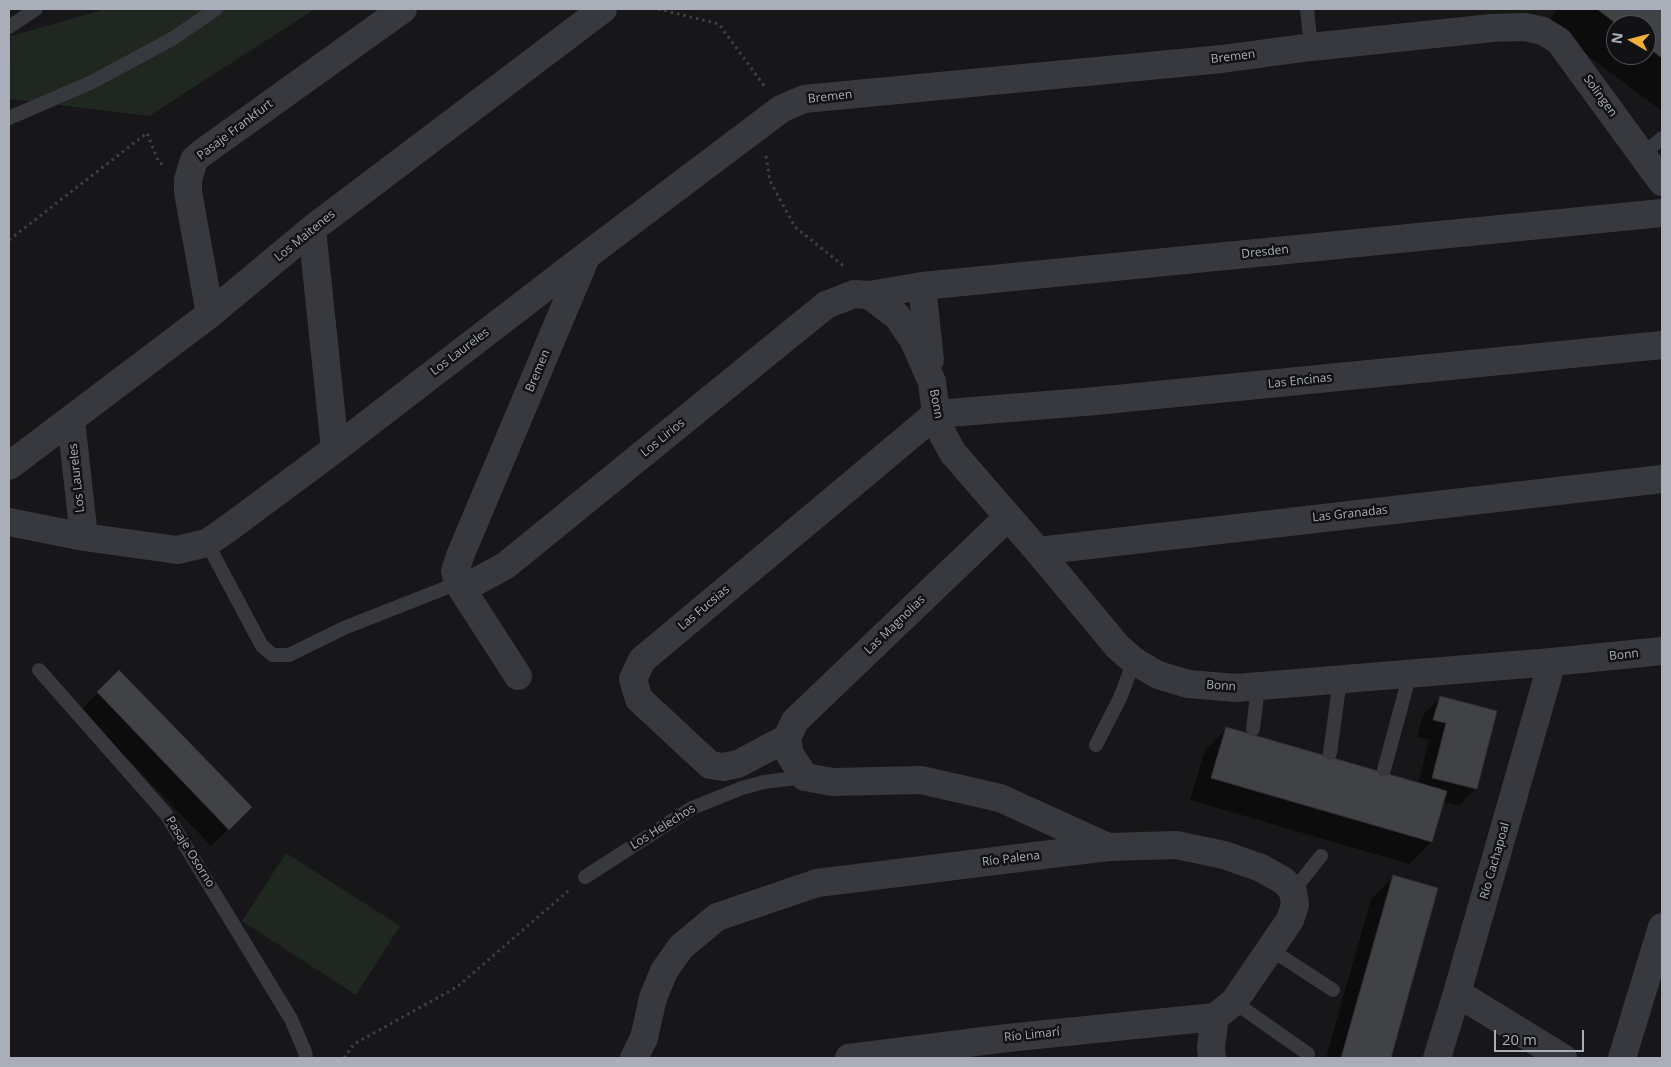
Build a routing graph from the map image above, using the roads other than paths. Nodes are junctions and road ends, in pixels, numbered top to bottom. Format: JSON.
{"nodes":[{"id":1,"x":36,"y":9,"type":"edge"},
{"id":2,"x":216,"y":9,"type":"edge"},
{"id":3,"x":403,"y":9,"type":"edge"},
{"id":4,"x":603,"y":9,"type":"edge"},
{"id":5,"x":1307,"y":9,"type":"edge"},
{"id":6,"x":9,"y":27,"type":"edge"},
{"id":7,"x":1525,"y":27,"type":"joint"},
{"id":8,"x":1311,"y":47,"type":"junction"},
{"id":9,"x":9,"y":118,"type":"edge"},
{"id":10,"x":1652,"y":146,"type":"edge"},
{"id":11,"x":1662,"y":182,"type":"edge"},
{"id":12,"x":1662,"y":213,"type":"edge"},
{"id":13,"x":312,"y":229,"type":"junction"},
{"id":14,"x":586,"y":256,"type":"junction"},
{"id":15,"x":922,"y":286,"type":"junction"},
{"id":16,"x":869,"y":295,"type":"junction"},
{"id":17,"x":210,"y":314,"type":"junction"},
{"id":18,"x":1662,"y":344,"type":"edge"},
{"id":19,"x":932,"y":382,"type":"junction"},
{"id":20,"x":936,"y":414,"type":"junction"},
{"id":21,"x":71,"y":420,"type":"junction"},
{"id":22,"x":335,"y":449,"type":"junction"},
{"id":23,"x":9,"y":466,"type":"edge"},
{"id":24,"x":1662,"y":479,"type":"edge"},
{"id":25,"x":1008,"y":517,"type":"junction"},
{"id":26,"x":9,"y":522,"type":"edge"},
{"id":27,"x":84,"y":537,"type":"junction"},
{"id":28,"x":207,"y":543,"type":"junction"},
{"id":29,"x":1038,"y":551,"type":"junction"},
{"id":30,"x":458,"y":583,"type":"junction"},
{"id":31,"x":1662,"y":651,"type":"edge"},
{"id":32,"x":1134,"y":661,"type":"junction"},
{"id":33,"x":1552,"y":662,"type":"junction"},
{"id":34,"x":39,"y":670,"type":"dead end"},
{"id":35,"x":1410,"y":674,"type":"junction"},
{"id":36,"x":518,"y":676,"type":"dead end"},
{"id":37,"x":1340,"y":680,"type":"junction"},
{"id":38,"x":1258,"y":687,"type":"junction"},
{"id":39,"x":1253,"y":729,"type":"dead end"},
{"id":40,"x":788,"y":738,"type":"junction"},
{"id":41,"x":1096,"y":744,"type":"dead end"},
{"id":42,"x":1330,"y":753,"type":"dead end"},
{"id":43,"x":1384,"y":770,"type":"dead end"},
{"id":44,"x":805,"y":777,"type":"junction"},
{"id":45,"x":1108,"y":846,"type":"junction"},
{"id":46,"x":1321,"y":856,"type":"dead end"},
{"id":47,"x":585,"y":877,"type":"road end"},
{"id":48,"x":1293,"y":891,"type":"junction"},
{"id":49,"x":1662,"y":927,"type":"edge"},
{"id":50,"x":1270,"y":949,"type":"junction"},
{"id":51,"x":1333,"y":990,"type":"dead end"},
{"id":52,"x":1458,"y":993,"type":"junction"},
{"id":53,"x":1224,"y":1010,"type":"junction"},
{"id":54,"x":643,"y":1051,"type":"edge"},
{"id":55,"x":1308,"y":1054,"type":"dead end"},
{"id":56,"x":306,"y":1058,"type":"edge"},
{"id":57,"x":850,"y":1058,"type":"edge"},
{"id":58,"x":1212,"y":1058,"type":"edge"},
{"id":59,"x":1437,"y":1058,"type":"edge"},
{"id":60,"x":1563,"y":1058,"type":"edge"},
{"id":61,"x":1622,"y":1058,"type":"edge"}],
"edges":[{"from":1,"to":6,"type":"lane"},
{"from":2,"to":9,"type":"lane"},
{"from":3,"to":17,"type":"street","name":"Pasaje Frankfurt"},
{"from":4,"to":13,"type":"street","name":"Los Maitenes"},
{"from":5,"to":8,"type":"lane"},
{"from":7,"to":8,"type":"street","name":"Bremen"},
{"from":7,"to":10,"type":"street","name":"Solingen"},
{"from":8,"to":14,"type":"street","name":"Bremen"},
{"from":10,"to":11,"type":"street","name":"Solingen"},
{"from":12,"to":15,"type":"street","name":"Dresden"},
{"from":13,"to":17,"type":"street","name":"Los Maitenes"},
{"from":13,"to":22,"type":"street"},
{"from":14,"to":22,"type":"street","name":"Los Laureles"},
{"from":14,"to":30,"type":"street","name":"Bremen"},
{"from":15,"to":16,"type":"street","name":"Dresden"},
{"from":15,"to":19,"type":"street","name":"Bonn"},
{"from":16,"to":19,"type":"street","name":"Bonn"},
{"from":16,"to":30,"type":"street","name":"Los Lirios"},
{"from":17,"to":21,"type":"street","name":"Los Maitenes"},
{"from":18,"to":20,"type":"street","name":"Las Encinas"},
{"from":19,"to":20,"type":"street","name":"Bonn"},
{"from":20,"to":25,"type":"street","name":"Bonn"},
{"from":20,"to":40,"type":"street","name":"Las Fucsias"},
{"from":21,"to":23,"type":"street","name":"Los Maitenes"},
{"from":21,"to":27,"type":"street","name":"Los Laureles"},
{"from":22,"to":28,"type":"street","name":"Los Laureles"},
{"from":24,"to":29,"type":"street","name":"Las Granadas"},
{"from":25,"to":29,"type":"street","name":"Bonn"},
{"from":25,"to":40,"type":"street","name":"Las Magnolias"},
{"from":26,"to":27,"type":"street","name":"Los Laureles"},
{"from":27,"to":28,"type":"street","name":"Los Laureles"},
{"from":28,"to":30,"type":"lane"},
{"from":29,"to":32,"type":"street","name":"Bonn"},
{"from":30,"to":36,"type":"street"},
{"from":31,"to":33,"type":"street","name":"Bonn"},
{"from":32,"to":38,"type":"street","name":"Bonn"},
{"from":32,"to":41,"type":"lane"},
{"from":33,"to":35,"type":"street","name":"Bonn"},
{"from":33,"to":52,"type":"street","name":"Río Cachapoal"},
{"from":34,"to":56,"type":"lane","name":"Pasaje Osorno"},
{"from":35,"to":37,"type":"street","name":"Bonn"},
{"from":35,"to":43,"type":"lane"},
{"from":37,"to":38,"type":"street","name":"Bonn"},
{"from":37,"to":42,"type":"lane"},
{"from":38,"to":39,"type":"lane"},
{"from":40,"to":44,"type":"street"},
{"from":44,"to":45,"type":"street"},
{"from":44,"to":47,"type":"lane","name":"Los Helechos"},
{"from":45,"to":48,"type":"street","name":"Río Palena"},
{"from":45,"to":54,"type":"street","name":"Río Palena"},
{"from":46,"to":48,"type":"lane"},
{"from":48,"to":50,"type":"street"},
{"from":49,"to":61,"type":"street"},
{"from":50,"to":51,"type":"lane"},
{"from":50,"to":53,"type":"street"},
{"from":52,"to":59,"type":"street","name":"Río Cachapoal"},
{"from":52,"to":60,"type":"street"},
{"from":53,"to":55,"type":"lane"},
{"from":53,"to":57,"type":"street","name":"Río Limarí"},
{"from":53,"to":58,"type":"street"}]}
